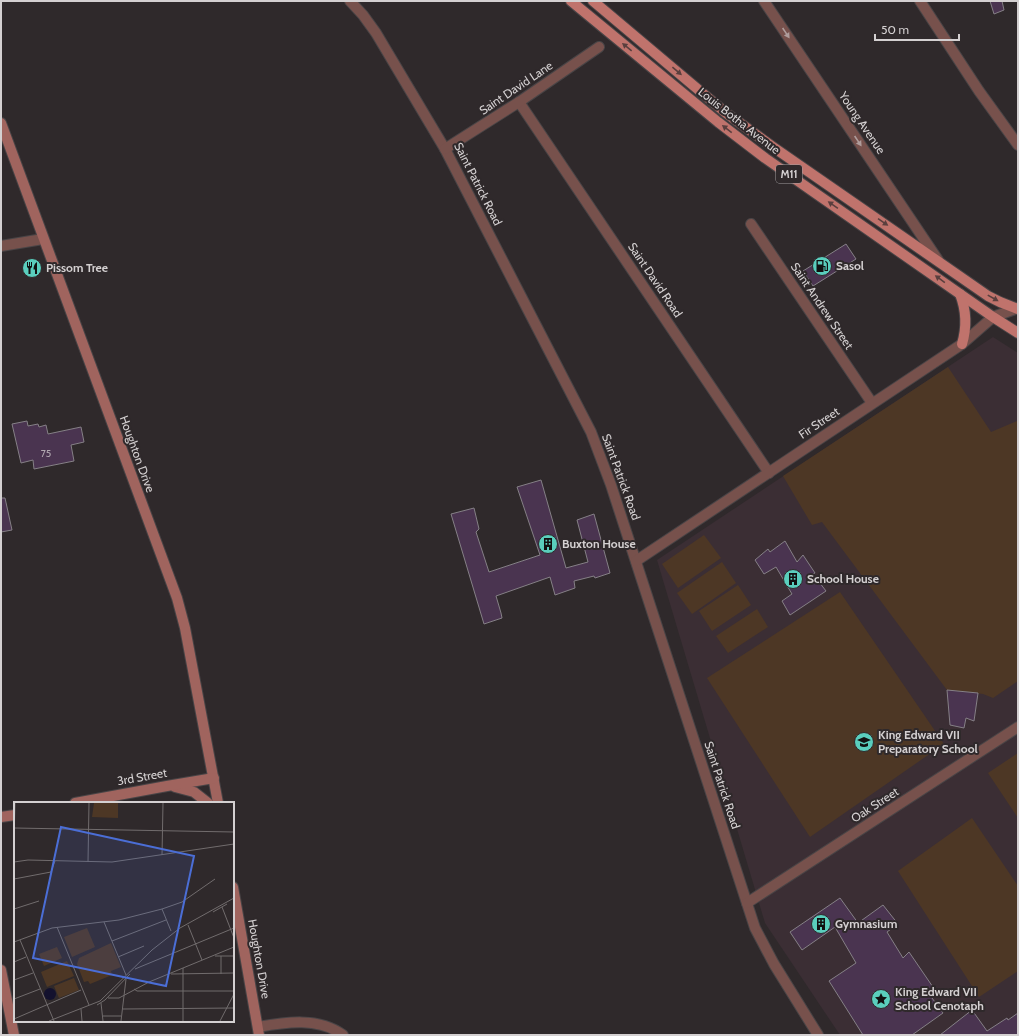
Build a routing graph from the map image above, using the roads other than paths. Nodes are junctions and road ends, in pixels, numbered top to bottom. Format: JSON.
{"nodes":[{"id":1,"x":350,"y":1,"type":"edge"},
{"id":2,"x":571,"y":1,"type":"edge"},
{"id":3,"x":593,"y":1,"type":"edge"},
{"id":4,"x":764,"y":1,"type":"edge"},
{"id":5,"x":921,"y":2,"type":"edge"},
{"id":6,"x":599,"y":47,"type":"dead end"},
{"id":7,"x":520,"y":102,"type":"junction"},
{"id":8,"x":1,"y":123,"type":"edge"},
{"id":9,"x":1018,"y":145,"type":"edge"},
{"id":10,"x":446,"y":149,"type":"junction"},
{"id":11,"x":751,"y":224,"type":"dead end"},
{"id":12,"x":43,"y":239,"type":"junction"},
{"id":13,"x":1,"y":246,"type":"edge"},
{"id":14,"x":938,"y":260,"type":"junction"},
{"id":15,"x":960,"y":294,"type":"junction"},
{"id":16,"x":1018,"y":308,"type":"edge"},
{"id":17,"x":993,"y":317,"type":"junction"},
{"id":18,"x":1018,"y":333,"type":"edge"},
{"id":19,"x":962,"y":344,"type":"junction"},
{"id":20,"x":872,"y":403,"type":"junction"},
{"id":21,"x":769,"y":473,"type":"junction"},
{"id":22,"x":636,"y":561,"type":"junction"},
{"id":23,"x":1018,"y":727,"type":"edge"},
{"id":24,"x":214,"y":778,"type":"junction"},
{"id":25,"x":167,"y":786,"type":"junction"},
{"id":26,"x":80,"y":802,"type":"edge"},
{"id":27,"x":207,"y":802,"type":"edge"},
{"id":28,"x":218,"y":802,"type":"edge"},
{"id":29,"x":14,"y":815,"type":"edge"},
{"id":30,"x":1,"y":817,"type":"edge"},
{"id":31,"x":234,"y":893,"type":"edge"},
{"id":32,"x":747,"y":904,"type":"junction"},
{"id":33,"x":1,"y":970,"type":"edge"},
{"id":34,"x":259,"y":1031,"type":"edge"},
{"id":35,"x":14,"y":1035,"type":"edge"},
{"id":36,"x":343,"y":1035,"type":"edge"},
{"id":37,"x":818,"y":1035,"type":"edge"}],
"edges":[{"from":1,"to":10,"type":"street","name":"Saint Patrick Road"},
{"from":15,"to":2,"type":"main road","name":"Louis Botha Avenue","number":"M11","one_way":true},
{"from":3,"to":14,"type":"main road","name":"Louis Botha Avenue","number":"M11","one_way":true},
{"from":4,"to":14,"type":"street","name":"Young Avenue","one_way":true},
{"from":5,"to":9,"type":"street"},
{"from":6,"to":7,"type":"street","name":"Saint David Lane"},
{"from":7,"to":10,"type":"street","name":"Saint David Lane"},
{"from":7,"to":21,"type":"street","name":"Saint David Road"},
{"from":8,"to":12,"type":"street","name":"Houghton Drive"},
{"from":10,"to":22,"type":"street","name":"Saint Patrick Road"},
{"from":11,"to":20,"type":"street","name":"Saint Andrew Street"},
{"from":12,"to":13,"type":"street"},
{"from":12,"to":24,"type":"street","name":"Houghton Drive"},
{"from":14,"to":16,"type":"main road","name":"Louis Botha Avenue","number":"M11","one_way":true},
{"from":15,"to":17,"type":"main road","name":"Louis Botha Avenue","number":"M11"},
{"from":15,"to":19,"type":"main road"},
{"from":16,"to":17,"type":"street","name":"Fir Street"},
{"from":17,"to":18,"type":"main road","name":"Louis Botha Avenue","number":"M11"},
{"from":17,"to":19,"type":"street","name":"Fir Street"},
{"from":19,"to":20,"type":"street","name":"Fir Street"},
{"from":20,"to":21,"type":"street","name":"Fir Street"},
{"from":21,"to":22,"type":"street","name":"Fir Street"},
{"from":22,"to":32,"type":"street","name":"Saint Patrick Road"},
{"from":23,"to":32,"type":"street","name":"Oak Street"},
{"from":24,"to":25,"type":"street","name":"3rd Street"},
{"from":24,"to":28,"type":"street","name":"Houghton Drive"},
{"from":25,"to":26,"type":"street","name":"3rd Street"},
{"from":25,"to":27,"type":"street"},
{"from":29,"to":30,"type":"street"},
{"from":31,"to":34,"type":"street","name":"Houghton Drive"},
{"from":32,"to":37,"type":"street","name":"Saint Patrick Road"},
{"from":33,"to":35,"type":"street"},
{"from":34,"to":36,"type":"street"}]}
